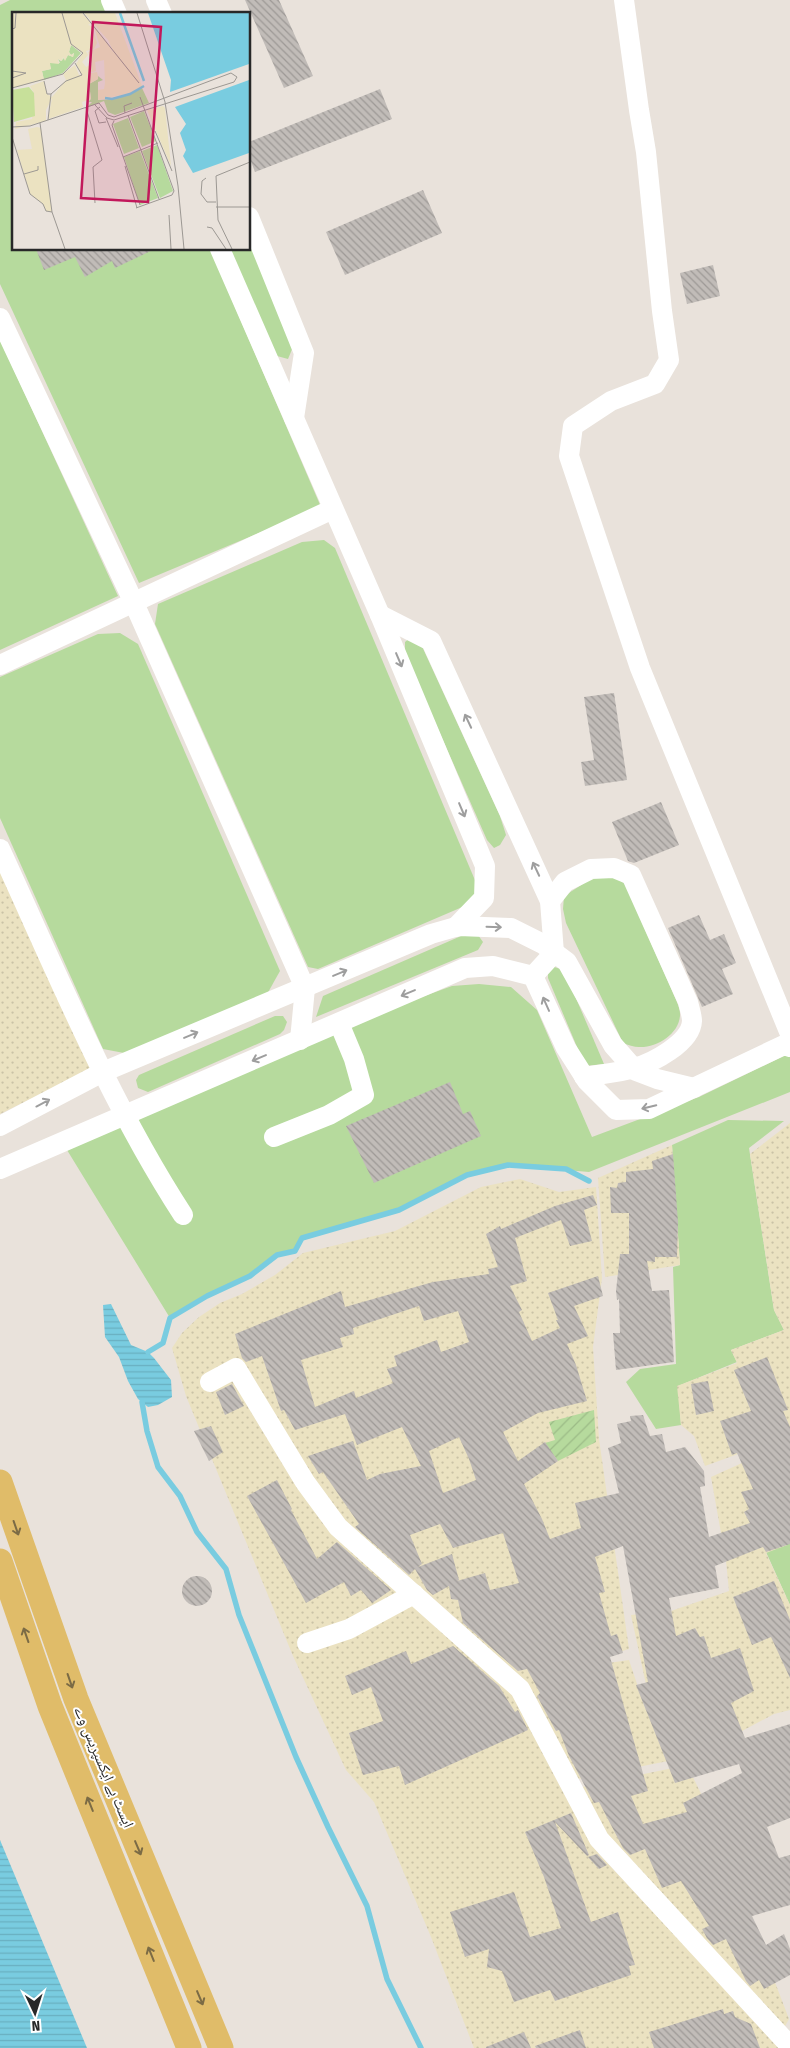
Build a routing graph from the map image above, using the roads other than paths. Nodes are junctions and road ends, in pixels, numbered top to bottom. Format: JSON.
{"nodes":[{"id":1,"x":111,"y":0,"type":"edge"},
{"id":2,"x":156,"y":0,"type":"edge"},
{"id":3,"x":624,"y":0,"type":"edge"},
{"id":4,"x":117,"y":12,"type":"edge"},
{"id":5,"x":161,"y":12,"type":"edge"},
{"id":6,"x":250,"y":219,"type":"edge"},
{"id":7,"x":220,"y":250,"type":"edge"},
{"id":8,"x":0,"y":318,"type":"edge"},
{"id":9,"x":294,"y":418,"type":"junction"},
{"id":10,"x":333,"y":509,"type":"junction"},
{"id":11,"x":134,"y":603,"type":"junction"},
{"id":12,"x":380,"y":615,"type":"junction"},
{"id":13,"x":0,"y":665,"type":"edge"},
{"id":14,"x":0,"y":849,"type":"edge"},
{"id":15,"x":550,"y":901,"type":"junction"},
{"id":16,"x":456,"y":927,"type":"junction"},
{"id":17,"x":554,"y":953,"type":"junction"},
{"id":18,"x":533,"y":976,"type":"junction"},
{"id":19,"x":305,"y":988,"type":"junction"},
{"id":20,"x":339,"y":1023,"type":"junction"},
{"id":21,"x":300,"y":1040,"type":"junction"},
{"id":22,"x":788,"y":1042,"type":"edge"},
{"id":23,"x":634,"y":1068,"type":"junction"},
{"id":24,"x":103,"y":1072,"type":"junction"},
{"id":25,"x":584,"y":1077,"type":"junction"},
{"id":26,"x":694,"y":1088,"type":"junction"},
{"id":27,"x":126,"y":1115,"type":"junction"},
{"id":28,"x":0,"y":1126,"type":"edge"},
{"id":29,"x":274,"y":1137,"type":"dead end"},
{"id":30,"x":0,"y":1169,"type":"edge"},
{"id":31,"x":183,"y":1215,"type":"dead end"},
{"id":32,"x":210,"y":1382,"type":"dead end"},
{"id":33,"x":0,"y":1482,"type":"edge"},
{"id":34,"x":0,"y":1561,"type":"edge"},
{"id":35,"x":414,"y":1594,"type":"junction"},
{"id":36,"x":307,"y":1643,"type":"dead end"},
{"id":37,"x":790,"y":2046,"type":"edge"},
{"id":38,"x":189,"y":2048,"type":"edge"},
{"id":39,"x":221,"y":2048,"type":"edge"}],
"edges":[{"from":1,"to":4,"type":"street"},
{"from":2,"to":5,"type":"street"},
{"from":3,"to":22,"type":"street"},
{"from":6,"to":9,"type":"street"},
{"from":7,"to":9,"type":"street"},
{"from":8,"to":11,"type":"street"},
{"from":9,"to":10,"type":"street"},
{"from":10,"to":11,"type":"street"},
{"from":10,"to":12,"type":"street"},
{"from":11,"to":13,"type":"street"},
{"from":11,"to":19,"type":"street"},
{"from":15,"to":12,"type":"street","one_way":true},
{"from":12,"to":16,"type":"street","one_way":true},
{"from":14,"to":24,"type":"street"},
{"from":15,"to":17,"type":"street"},
{"from":15,"to":23,"type":"street"},
{"from":16,"to":17,"type":"street","one_way":true},
{"from":19,"to":16,"type":"street","one_way":true},
{"from":17,"to":18,"type":"street"},
{"from":17,"to":23,"type":"street"},
{"from":18,"to":20,"type":"street","one_way":true},
{"from":25,"to":18,"type":"street","one_way":true},
{"from":19,"to":21,"type":"street"},
{"from":24,"to":19,"type":"street","one_way":true},
{"from":20,"to":21,"type":"street"},
{"from":20,"to":29,"type":"street"},
{"from":21,"to":27,"type":"street","one_way":true},
{"from":22,"to":26,"type":"street"},
{"from":23,"to":25,"type":"street"},
{"from":23,"to":26,"type":"street"},
{"from":24,"to":27,"type":"street"},
{"from":28,"to":24,"type":"street","one_way":true},
{"from":26,"to":25,"type":"street","one_way":true},
{"from":27,"to":30,"type":"street"},
{"from":27,"to":31,"type":"street"},
{"from":32,"to":35,"type":"street"},
{"from":33,"to":39,"type":"main road","name":"ایسٹ بے ایکسپریس وے","one_way":true},
{"from":38,"to":34,"type":"main road","name":"ایسٹ بے ایکسپریس وے","one_way":true},
{"from":35,"to":36,"type":"street"},
{"from":35,"to":37,"type":"street"}]}
